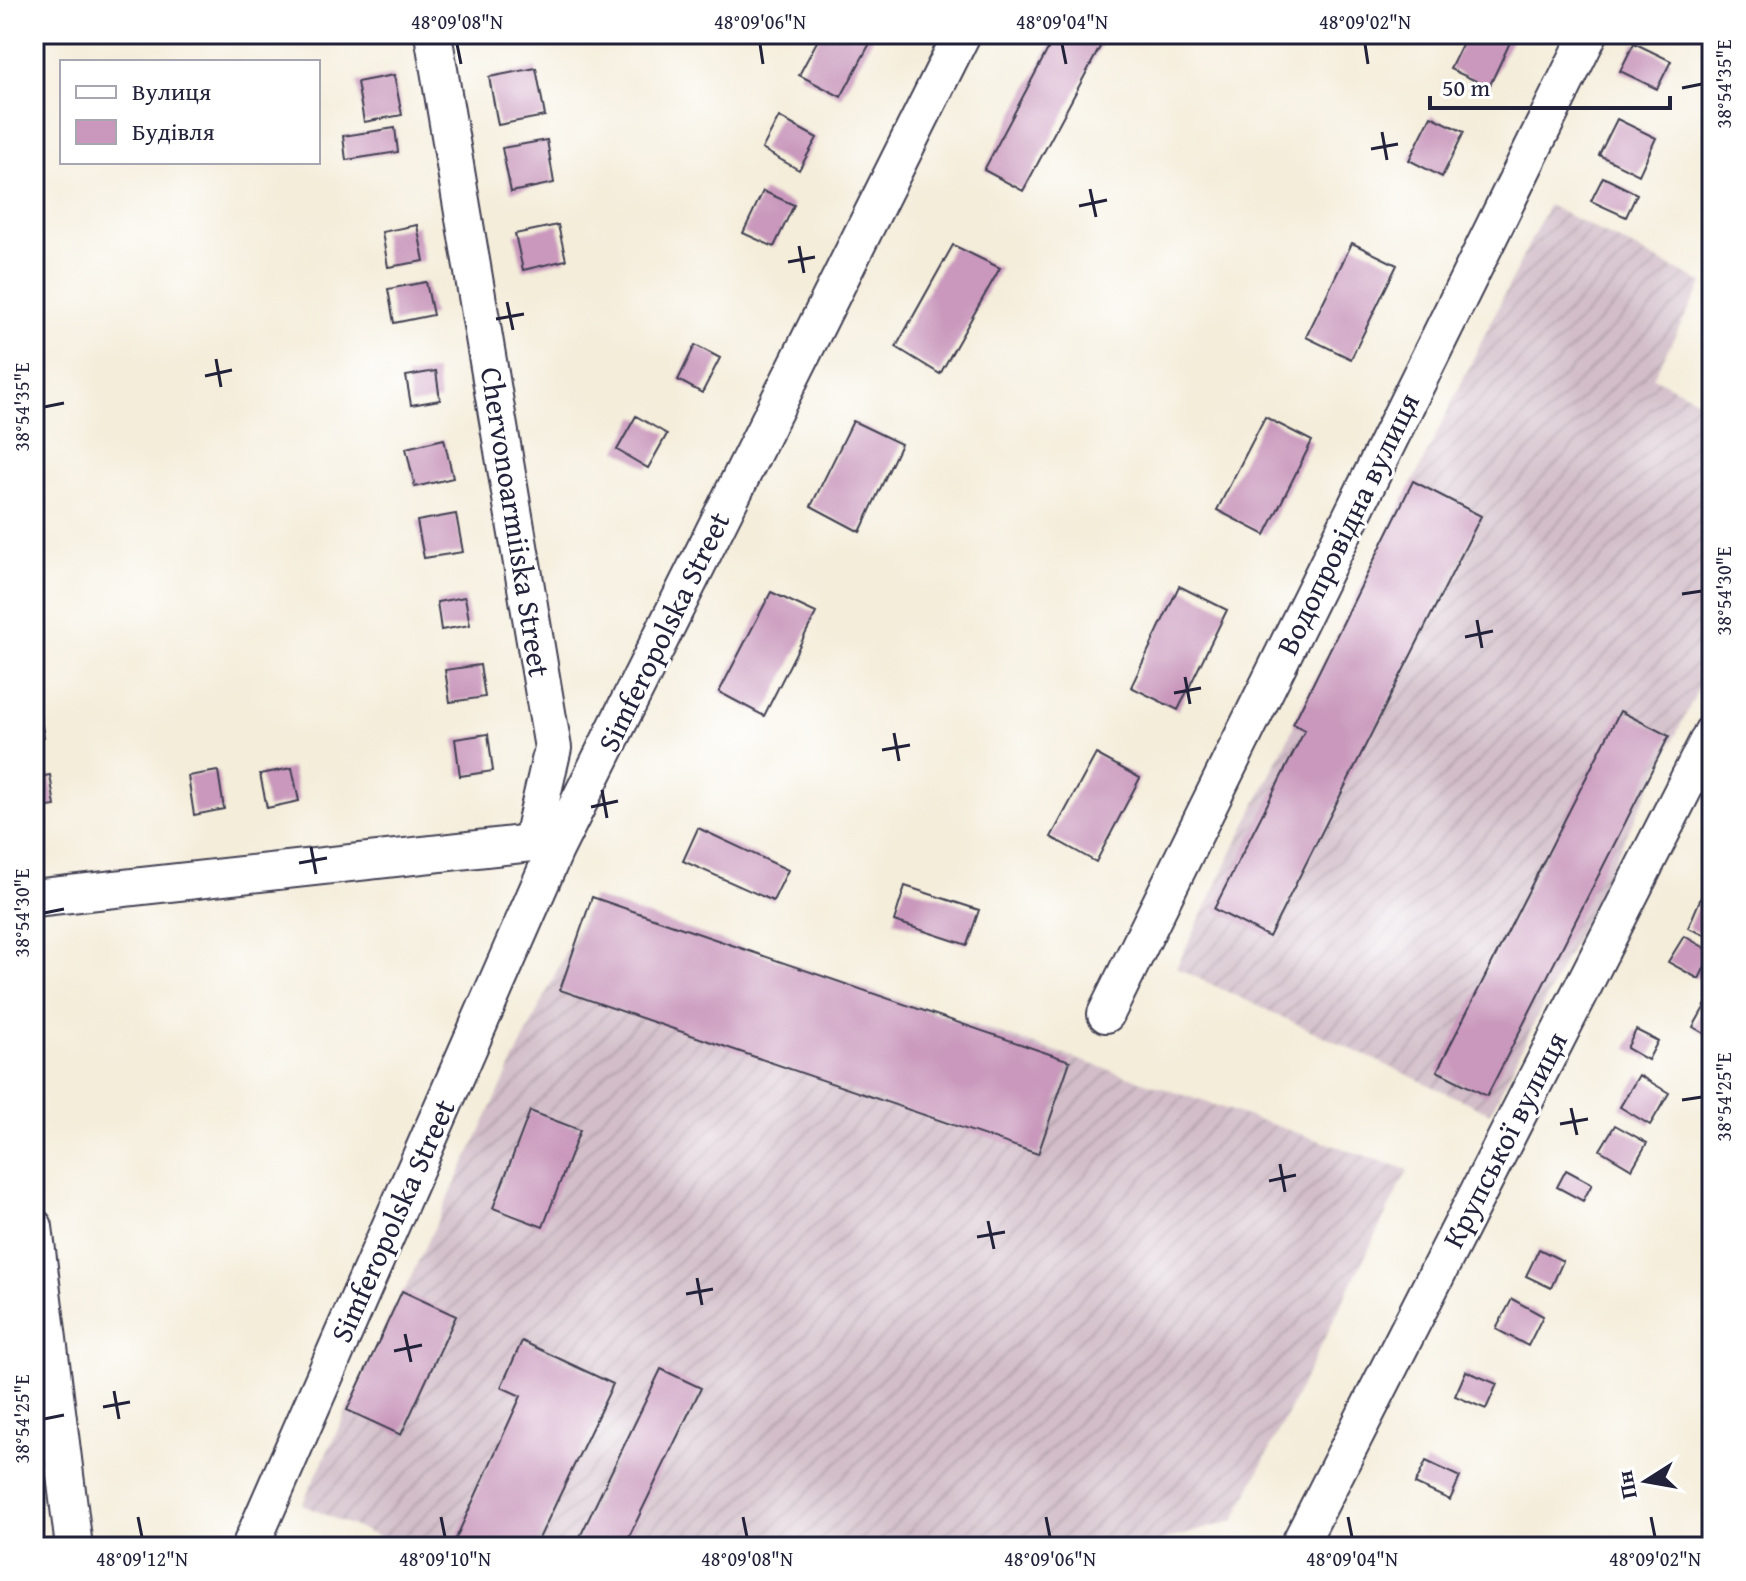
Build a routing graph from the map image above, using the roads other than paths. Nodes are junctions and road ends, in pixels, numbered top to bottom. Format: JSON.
{"nodes":[{"id":1,"x":433,"y":34,"type":"edge"},
{"id":2,"x":962,"y":34,"type":"edge"},
{"id":3,"x":1589,"y":34,"type":"edge"},
{"id":4,"x":1712,"y":733,"type":"edge"},
{"id":5,"x":543,"y":846,"type":"junction"},
{"id":6,"x":34,"y":898,"type":"edge"},
{"id":7,"x":1106,"y":1014,"type":"dead end"},
{"id":8,"x":34,"y":1227,"type":"edge"},
{"id":9,"x":74,"y":1547,"type":"edge"},
{"id":10,"x":250,"y":1547,"type":"edge"},
{"id":11,"x":1298,"y":1547,"type":"edge"}],
"edges":[{"from":1,"to":5,"type":"street","name":"Chervonoarmiiska Street"},
{"from":2,"to":5,"type":"street","name":"Simferopolska Street"},
{"from":3,"to":7,"type":"street","name":"Водопровідна вулиця"},
{"from":4,"to":11,"type":"street","name":"Крупської вулиця"},
{"from":5,"to":6,"type":"street"},
{"from":5,"to":10,"type":"street","name":"Simferopolska Street"},
{"from":8,"to":9,"type":"street"}]}
